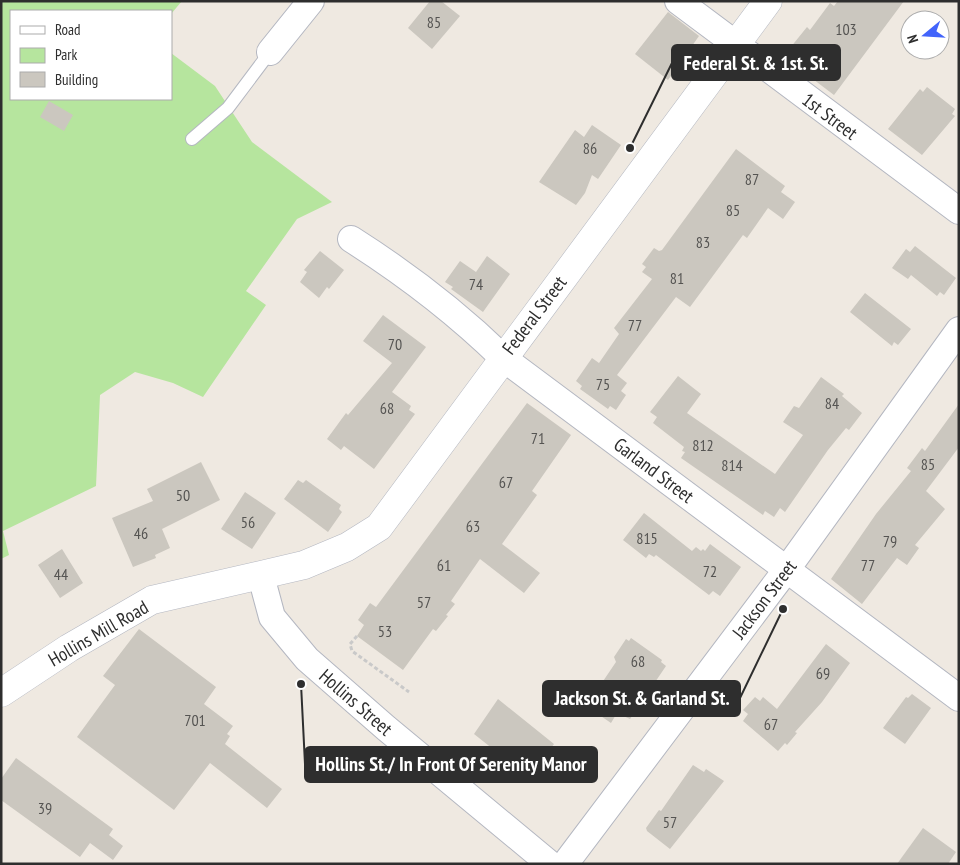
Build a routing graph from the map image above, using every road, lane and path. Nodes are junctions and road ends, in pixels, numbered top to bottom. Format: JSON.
{"nodes":[{"id":1,"x":311,"y":1,"type":"edge"},
{"id":2,"x":678,"y":1,"type":"edge"},
{"id":3,"x":768,"y":1,"type":"edge"},
{"id":4,"x":736,"y":46,"type":"junction"},
{"id":5,"x":270,"y":52,"type":"joint"},
{"id":6,"x":192,"y":139,"type":"dead end"},
{"id":7,"x":959,"y":211,"type":"edge"},
{"id":8,"x":351,"y":239,"type":"dead end"},
{"id":9,"x":959,"y":330,"type":"edge"},
{"id":10,"x":503,"y":358,"type":"junction"},
{"id":11,"x":787,"y":569,"type":"junction"},
{"id":12,"x":261,"y":576,"type":"junction"},
{"id":13,"x":357,"y":636,"type":"dead end"},
{"id":14,"x":409,"y":692,"type":"dead end"},
{"id":15,"x":1,"y":693,"type":"edge"},
{"id":16,"x":959,"y":698,"type":"edge"},
{"id":17,"x":550,"y":864,"type":"edge"},
{"id":18,"x":565,"y":864,"type":"edge"}],
"edges":[{"from":1,"to":5,"type":"street"},
{"from":2,"to":4,"type":"street","name":"1st Street"},
{"from":3,"to":4,"type":"street","name":"Federal Street"},
{"from":4,"to":7,"type":"street","name":"1st Street"},
{"from":4,"to":10,"type":"street","name":"Federal Street"},
{"from":5,"to":6,"type":"lane"},
{"from":8,"to":10,"type":"street","name":"Garland Street"},
{"from":9,"to":11,"type":"street","name":"Jackson Street"},
{"from":10,"to":11,"type":"street","name":"Garland Street"},
{"from":10,"to":12,"type":"street","name":"Federal Street"},
{"from":11,"to":16,"type":"street","name":"Garland Street"},
{"from":11,"to":18,"type":"street","name":"Jackson Street"},
{"from":12,"to":15,"type":"street","name":"Hollins Mill Road"},
{"from":12,"to":17,"type":"street","name":"Hollins Street"},
{"from":13,"to":14,"type":"path"}]}
